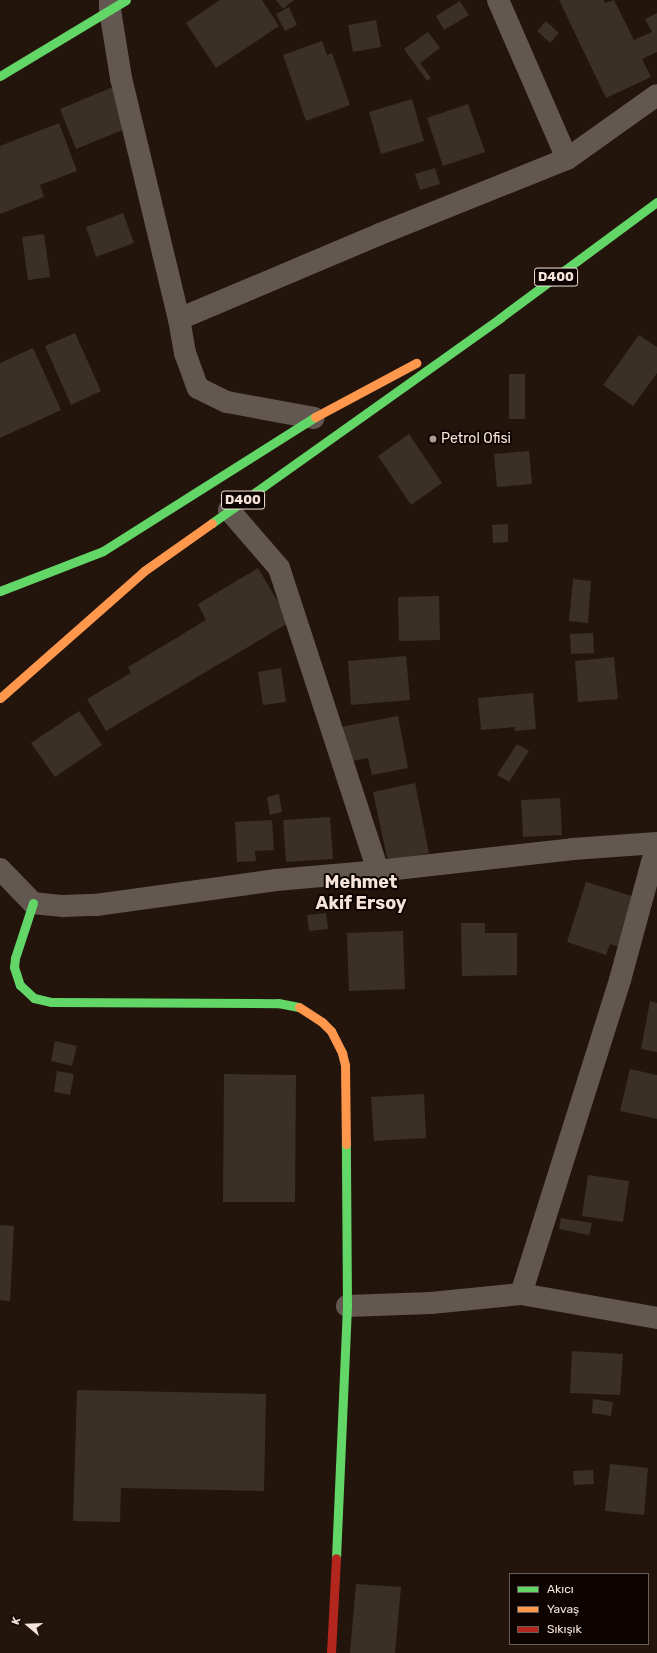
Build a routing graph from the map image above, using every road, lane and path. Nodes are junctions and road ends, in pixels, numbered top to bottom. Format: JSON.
{"nodes":[{"id":1,"x":498,"y":0,"type":"edge"},
{"id":2,"x":116,"y":3,"type":"edge"},
{"id":3,"x":0,"y":76,"type":"edge"},
{"id":4,"x":657,"y":95,"type":"edge"},
{"id":5,"x":567,"y":159,"type":"junction"},
{"id":6,"x":657,"y":202,"type":"edge"},
{"id":7,"x":500,"y":318,"type":"junction"},
{"id":8,"x":180,"y":319,"type":"junction"},
{"id":9,"x":314,"y":418,"type":"junction"},
{"id":10,"x":229,"y":510,"type":"junction"},
{"id":11,"x":0,"y":591,"type":"edge"},
{"id":12,"x":0,"y":698,"type":"edge"},
{"id":13,"x":657,"y":844,"type":"edge"},
{"id":14,"x":0,"y":869,"type":"edge"},
{"id":15,"x":378,"y":871,"type":"junction"},
{"id":16,"x":32,"y":903,"type":"junction"},
{"id":17,"x":521,"y":1294,"type":"junction"},
{"id":18,"x":347,"y":1306,"type":"junction"},
{"id":19,"x":657,"y":1318,"type":"edge"},
{"id":20,"x":331,"y":1653,"type":"edge"}],
"edges":[{"from":1,"to":5,"type":"street"},
{"from":2,"to":3,"type":"main road"},
{"from":2,"to":8,"type":"street"},
{"from":4,"to":5,"type":"street"},
{"from":5,"to":8,"type":"street"},
{"from":6,"to":7,"type":"main road","number":"D400"},
{"from":7,"to":9,"type":"main road","number":"D400"},
{"from":7,"to":10,"type":"main road","number":"D400"},
{"from":8,"to":9,"type":"street"},
{"from":9,"to":11,"type":"main road","number":"D400"},
{"from":10,"to":12,"type":"main road","number":"D400"},
{"from":10,"to":15,"type":"street"},
{"from":13,"to":15,"type":"street"},
{"from":13,"to":17,"type":"street"},
{"from":14,"to":16,"type":"street"},
{"from":15,"to":16,"type":"street"},
{"from":16,"to":18,"type":"main road"},
{"from":17,"to":18,"type":"street"},
{"from":17,"to":19,"type":"street"},
{"from":18,"to":20,"type":"main road"}]}
